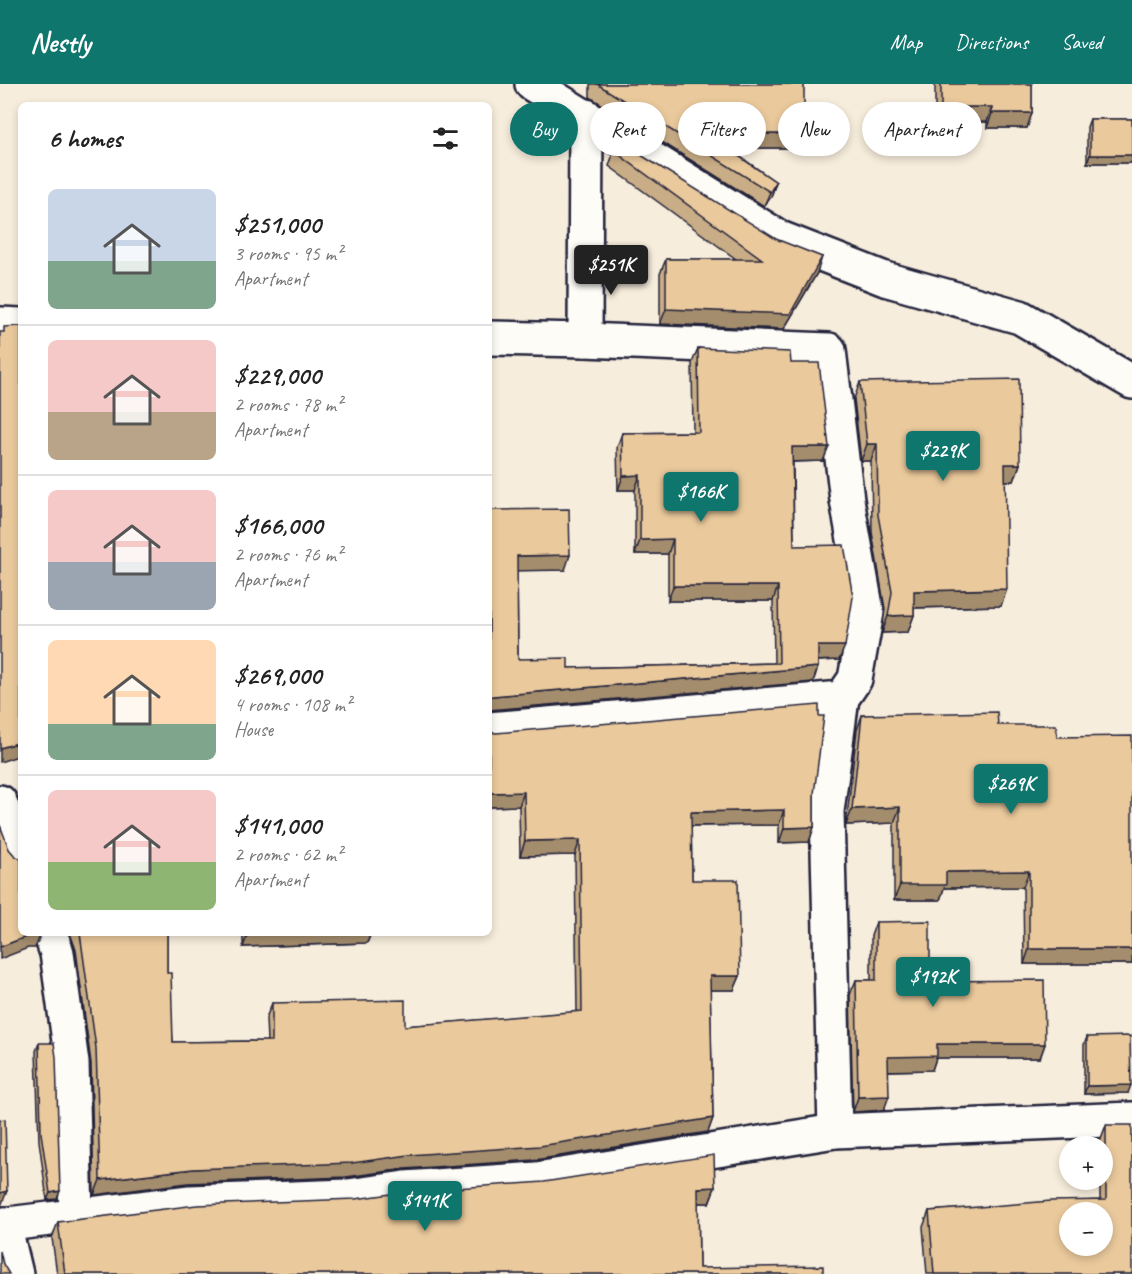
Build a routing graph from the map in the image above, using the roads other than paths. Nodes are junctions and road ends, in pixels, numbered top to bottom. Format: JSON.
{"nodes":[{"id":1,"x":532,"y":84,"type":"edge"},
{"id":2,"x":586,"y":116,"type":"junction"},
{"id":3,"x":0,"y":324,"type":"edge"},
{"id":4,"x":18,"y":325,"type":"edge"},
{"id":5,"x":492,"y":338,"type":"edge"},
{"id":6,"x":585,"y":340,"type":"junction"},
{"id":7,"x":1132,"y":382,"type":"edge"},
{"id":8,"x":842,"y":698,"type":"junction"},
{"id":9,"x":492,"y":729,"type":"edge"},
{"id":10,"x":8,"y":806,"type":"edge"},
{"id":11,"x":18,"y":844,"type":"edge"},
{"id":12,"x":51,"y":936,"type":"edge"},
{"id":13,"x":1132,"y":1119,"type":"edge"},
{"id":14,"x":835,"y":1131,"type":"junction"},
{"id":15,"x":76,"y":1216,"type":"junction"},
{"id":16,"x":2,"y":1225,"type":"edge"},
{"id":17,"x":16,"y":1274,"type":"edge"}],
"edges":[{"from":1,"to":2,"type":"street"},
{"from":2,"to":6,"type":"street"},
{"from":2,"to":7,"type":"street"},
{"from":3,"to":4,"type":"street"},
{"from":5,"to":6,"type":"street"},
{"from":6,"to":8,"type":"street"},
{"from":8,"to":9,"type":"street"},
{"from":8,"to":14,"type":"street"},
{"from":10,"to":11,"type":"street"},
{"from":12,"to":15,"type":"street"},
{"from":13,"to":14,"type":"street"},
{"from":14,"to":15,"type":"street"},
{"from":15,"to":16,"type":"street"},
{"from":16,"to":17,"type":"street"}]}
